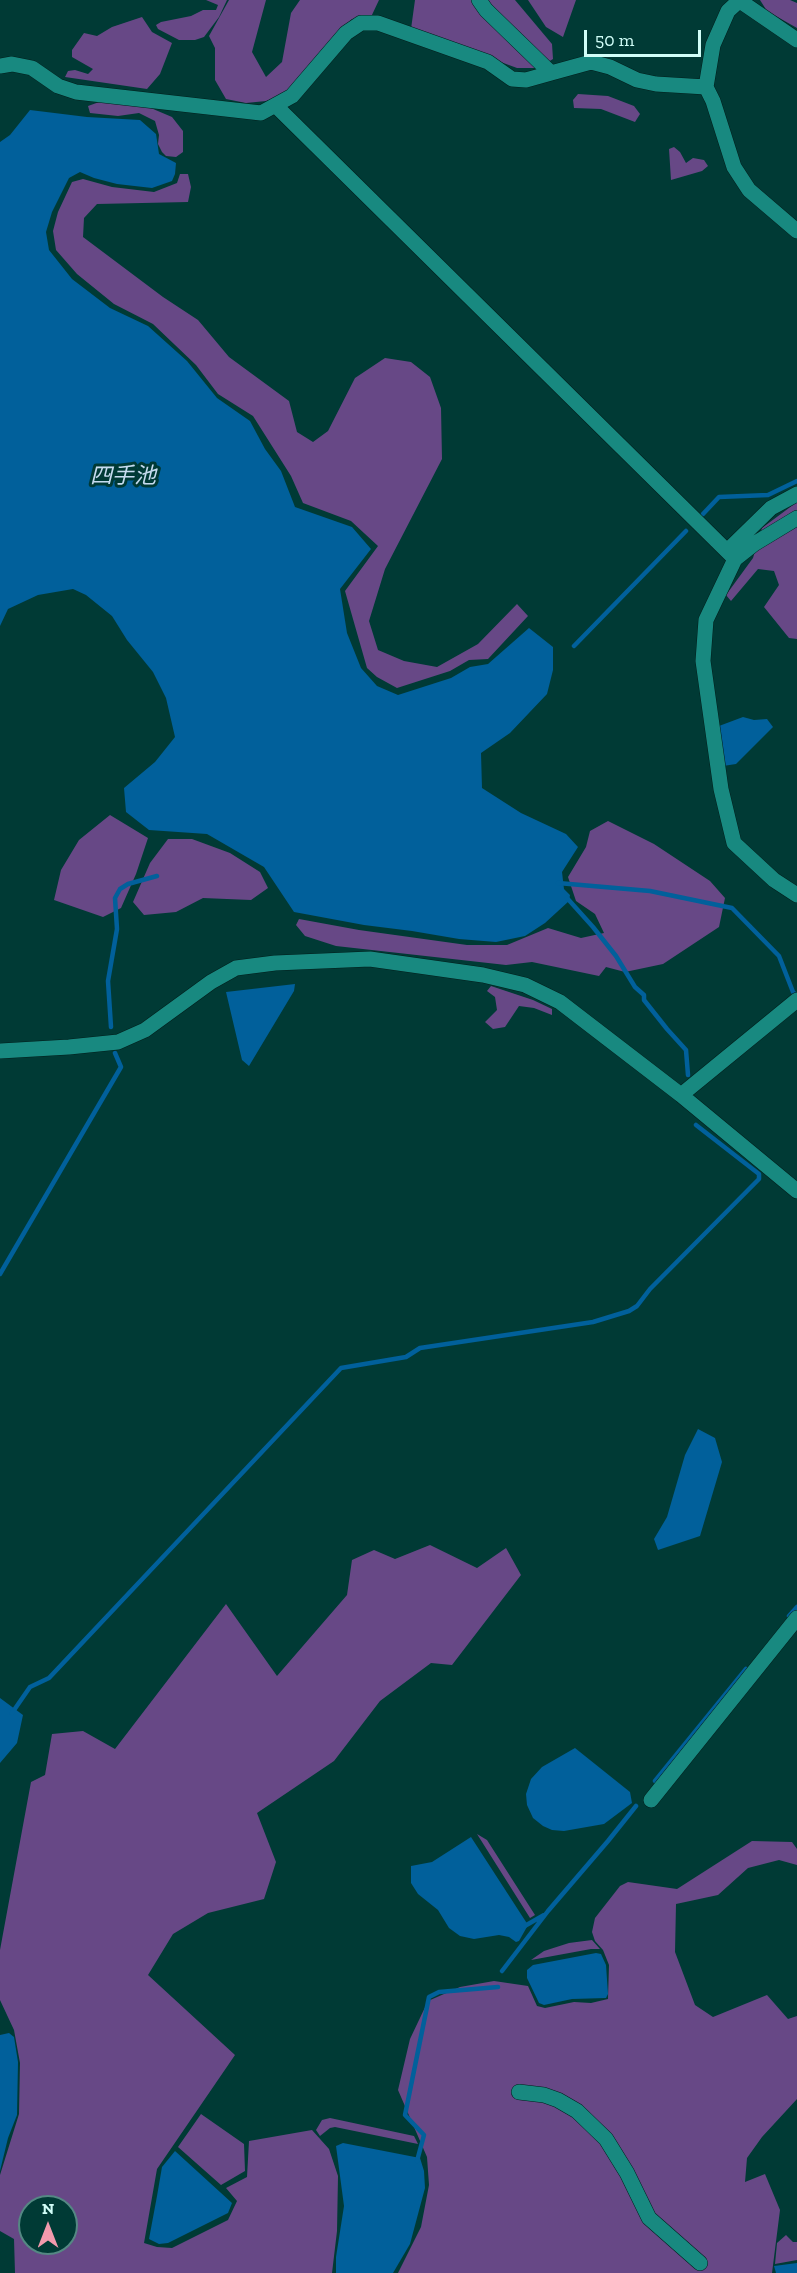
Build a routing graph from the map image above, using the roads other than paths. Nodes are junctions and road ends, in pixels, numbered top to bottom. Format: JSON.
{"nodes":[{"id":1,"x":479,"y":0,"type":"edge"},
{"id":2,"x":740,"y":0,"type":"edge"},
{"id":3,"x":797,"y":40,"type":"edge"},
{"id":4,"x":0,"y":66,"type":"edge"},
{"id":5,"x":551,"y":73,"type":"junction"},
{"id":6,"x":706,"y":87,"type":"junction"},
{"id":7,"x":276,"y":106,"type":"junction"},
{"id":8,"x":797,"y":231,"type":"edge"},
{"id":9,"x":797,"y":494,"type":"edge"},
{"id":10,"x":797,"y":518,"type":"edge"},
{"id":11,"x":731,"y":555,"type":"junction"},
{"id":12,"x":797,"y":896,"type":"edge"},
{"id":13,"x":796,"y":1000,"type":"edge"},
{"id":14,"x":0,"y":1051,"type":"edge"},
{"id":15,"x":681,"y":1095,"type":"junction"},
{"id":16,"x":797,"y":1191,"type":"edge"},
{"id":17,"x":797,"y":1618,"type":"edge"},
{"id":18,"x":651,"y":1800,"type":"dead end"},
{"id":19,"x":519,"y":2092,"type":"dead end"},
{"id":20,"x":700,"y":2263,"type":"dead end"}],
"edges":[{"from":1,"to":5,"type":"street"},
{"from":2,"to":3,"type":"street"},
{"from":2,"to":6,"type":"street"},
{"from":4,"to":7,"type":"street"},
{"from":5,"to":6,"type":"street"},
{"from":5,"to":7,"type":"street"},
{"from":6,"to":8,"type":"street"},
{"from":7,"to":11,"type":"street"},
{"from":9,"to":11,"type":"street"},
{"from":10,"to":11,"type":"street"},
{"from":11,"to":12,"type":"street"},
{"from":13,"to":15,"type":"street"},
{"from":14,"to":15,"type":"street"},
{"from":15,"to":16,"type":"street"},
{"from":17,"to":18,"type":"street"},
{"from":19,"to":20,"type":"street"}]}
